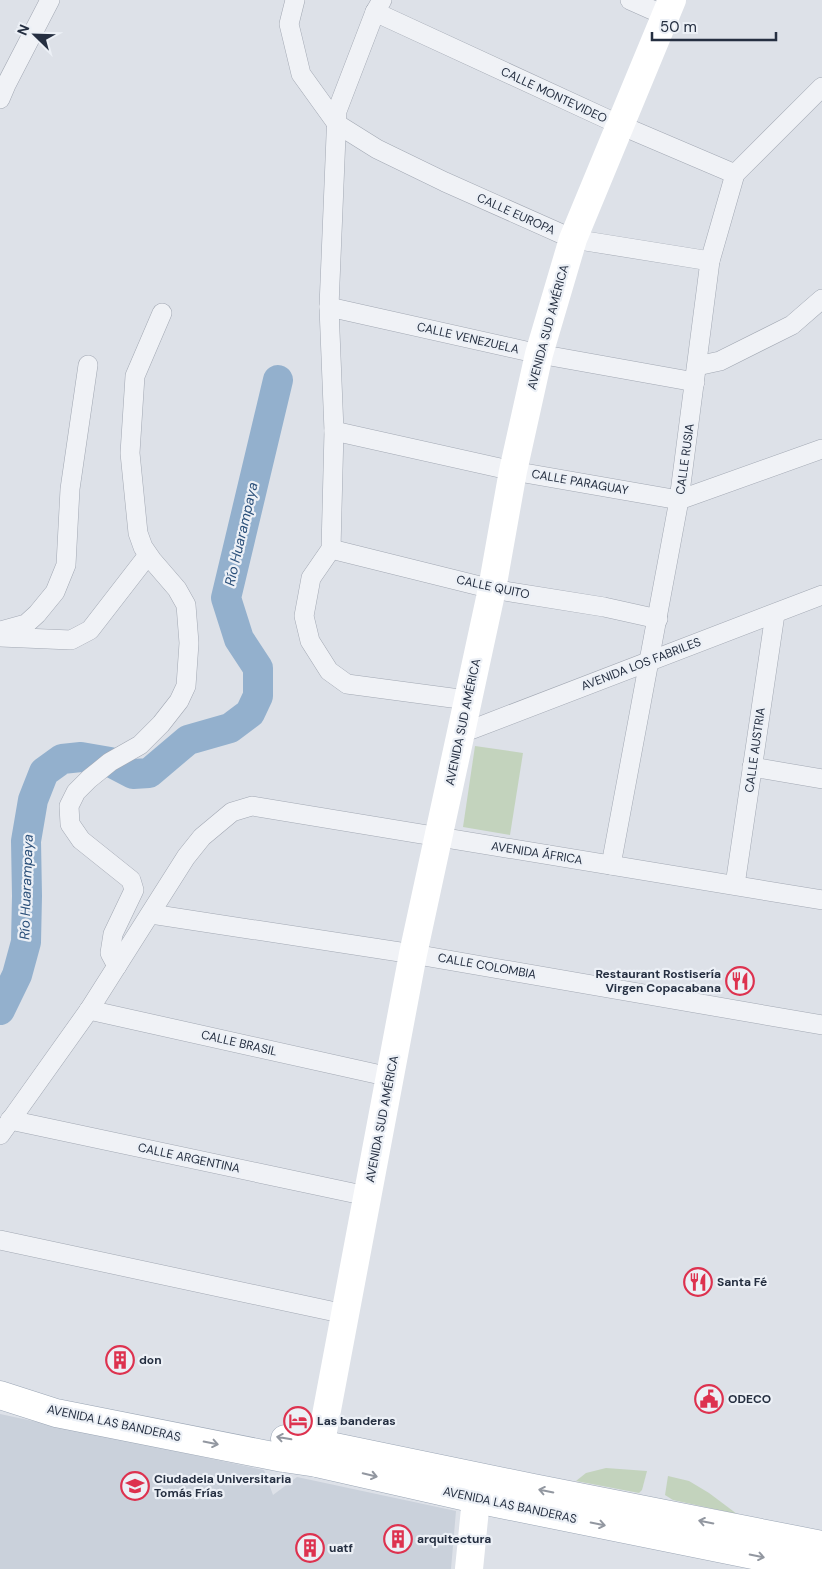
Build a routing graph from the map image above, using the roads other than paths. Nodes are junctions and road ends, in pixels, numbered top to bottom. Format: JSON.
{"nodes":[{"id":1,"x":50,"y":0,"type":"edge"},
{"id":2,"x":295,"y":0,"type":"edge"},
{"id":3,"x":630,"y":0,"type":"edge"},
{"id":4,"x":379,"y":6,"type":"edge"},
{"id":5,"x":669,"y":8,"type":"edge"},
{"id":6,"x":822,"y":87,"type":"edge"},
{"id":7,"x":3,"y":92,"type":"edge"},
{"id":8,"x":337,"y":124,"type":"junction"},
{"id":9,"x":620,"y":125,"type":"junction"},
{"id":10,"x":735,"y":174,"type":"junction"},
{"id":11,"x":573,"y":239,"type":"junction"},
{"id":12,"x":710,"y":261,"type":"junction"},
{"id":13,"x":822,"y":300,"type":"edge"},
{"id":14,"x":329,"y":307,"type":"junction"},
{"id":15,"x":162,"y":312,"type":"dead end"},
{"id":16,"x":539,"y":354,"type":"junction"},
{"id":17,"x":88,"y":364,"type":"dead end"},
{"id":18,"x":696,"y":374,"type":"junction"},
{"id":19,"x":334,"y":432,"type":"junction"},
{"id":20,"x":822,"y":450,"type":"edge"},
{"id":21,"x":513,"y":470,"type":"junction"},
{"id":22,"x":679,"y":500,"type":"junction"},
{"id":23,"x":331,"y":549,"type":"junction"},
{"id":24,"x":148,"y":555,"type":"junction"},
{"id":25,"x":492,"y":589,"type":"junction"},
{"id":26,"x":822,"y":595,"type":"edge"},
{"id":27,"x":775,"y":614,"type":"junction"},
{"id":28,"x":658,"y":620,"type":"junction"},
{"id":29,"x":0,"y":631,"type":"edge"},
{"id":30,"x":0,"y":637,"type":"edge"},
{"id":31,"x":649,"y":660,"type":"junction"},
{"id":32,"x":467,"y":700,"type":"junction"},
{"id":33,"x":460,"y":734,"type":"junction"},
{"id":34,"x":752,"y":768,"type":"junction"},
{"id":35,"x":822,"y":779,"type":"edge"},
{"id":36,"x":438,"y":837,"type":"junction"},
{"id":37,"x":611,"y":865,"type":"junction"},
{"id":38,"x":735,"y":885,"type":"junction"},
{"id":39,"x":822,"y":900,"type":"edge"},
{"id":40,"x":151,"y":914,"type":"junction"},
{"id":41,"x":413,"y":954,"type":"junction"},
{"id":42,"x":117,"y":966,"type":"junction"},
{"id":43,"x":89,"y":1010,"type":"junction"},
{"id":44,"x":822,"y":1025,"type":"edge"},
{"id":45,"x":390,"y":1077,"type":"junction"},
{"id":46,"x":5,"y":1128,"type":"edge"},
{"id":47,"x":368,"y":1196,"type":"junction"},
{"id":48,"x":0,"y":1240,"type":"edge"},
{"id":49,"x":345,"y":1314,"type":"junction"},
{"id":50,"x":5,"y":1397,"type":"edge"},
{"id":51,"x":318,"y":1453,"type":"junction"},
{"id":52,"x":476,"y":1499,"type":"junction"},
{"id":53,"x":822,"y":1546,"type":"edge"},
{"id":54,"x":469,"y":1569,"type":"edge"},
{"id":55,"x":822,"y":1569,"type":"edge"}],
"edges":[{"from":1,"to":7,"type":"street"},
{"from":2,"to":8,"type":"street"},
{"from":3,"to":5,"type":"street"},
{"from":4,"to":8,"type":"street"},
{"from":4,"to":9,"type":"street","name":"CALLE MONTEVIDEO"},
{"from":5,"to":9,"type":"main road","name":"AVENIDA SUD AMÉRICA"},
{"from":6,"to":10,"type":"street","name":"CALLE RUSIA"},
{"from":8,"to":11,"type":"street","name":"CALLE EUROPA"},
{"from":8,"to":14,"type":"street"},
{"from":9,"to":10,"type":"street","name":"CALLE MONTEVIDEO"},
{"from":9,"to":11,"type":"main road","name":"AVENIDA SUD AMÉRICA"},
{"from":10,"to":12,"type":"street","name":"CALLE RUSIA"},
{"from":11,"to":12,"type":"street","name":"CALLE EUROPA"},
{"from":11,"to":16,"type":"main road","name":"AVENIDA SUD AMÉRICA"},
{"from":12,"to":18,"type":"street","name":"CALLE RUSIA"},
{"from":13,"to":18,"type":"street"},
{"from":14,"to":16,"type":"street","name":"CALLE VENEZUELA"},
{"from":14,"to":19,"type":"street"},
{"from":15,"to":24,"type":"street"},
{"from":16,"to":18,"type":"street","name":"CALLE VENEZUELA"},
{"from":16,"to":21,"type":"main road","name":"AVENIDA SUD AMÉRICA"},
{"from":17,"to":29,"type":"street"},
{"from":18,"to":22,"type":"street","name":"CALLE RUSIA"},
{"from":19,"to":21,"type":"street","name":"CALLE PARAGUAY"},
{"from":19,"to":23,"type":"street"},
{"from":20,"to":22,"type":"street","name":"CALLE PARAGUAY"},
{"from":21,"to":22,"type":"street","name":"CALLE PARAGUAY"},
{"from":21,"to":25,"type":"main road","name":"AVENIDA SUD AMÉRICA"},
{"from":22,"to":28,"type":"street","name":"CALLE RUSIA"},
{"from":23,"to":25,"type":"street","name":"CALLE QUITO"},
{"from":23,"to":32,"type":"street"},
{"from":24,"to":30,"type":"street"},
{"from":24,"to":42,"type":"street"},
{"from":25,"to":28,"type":"street","name":"CALLE QUITO"},
{"from":25,"to":32,"type":"main road","name":"AVENIDA SUD AMÉRICA"},
{"from":26,"to":27,"type":"street","name":"AVENIDA LOS FABRILES"},
{"from":27,"to":31,"type":"street","name":"AVENIDA LOS FABRILES"},
{"from":27,"to":34,"type":"street","name":"CALLE AUSTRIA"},
{"from":28,"to":31,"type":"street","name":"CALLE RUSIA"},
{"from":31,"to":33,"type":"street","name":"AVENIDA LOS FABRILES"},
{"from":31,"to":37,"type":"street","name":"CALLE RUSIA"},
{"from":32,"to":33,"type":"main road","name":"AVENIDA SUD AMÉRICA"},
{"from":33,"to":36,"type":"main road","name":"AVENIDA SUD AMÉRICA"},
{"from":34,"to":35,"type":"street"},
{"from":34,"to":38,"type":"street","name":"CALLE AUSTRIA"},
{"from":36,"to":37,"type":"street","name":"AVENIDA ÁFRICA"},
{"from":36,"to":40,"type":"street","name":"AVENIDA ÁFRICA"},
{"from":36,"to":41,"type":"main road","name":"AVENIDA SUD AMÉRICA"},
{"from":37,"to":38,"type":"street","name":"AVENIDA ÁFRICA"},
{"from":38,"to":39,"type":"street","name":"AVENIDA ÁFRICA"},
{"from":40,"to":41,"type":"street","name":"CALLE COLOMBIA"},
{"from":40,"to":42,"type":"street"},
{"from":41,"to":44,"type":"street","name":"CALLE COLOMBIA"},
{"from":41,"to":45,"type":"main road","name":"AVENIDA SUD AMÉRICA"},
{"from":42,"to":43,"type":"street"},
{"from":43,"to":45,"type":"street","name":"CALLE BRASIL"},
{"from":43,"to":46,"type":"street"},
{"from":45,"to":47,"type":"main road","name":"AVENIDA SUD AMÉRICA"},
{"from":46,"to":47,"type":"street","name":"CALLE ARGENTINA"},
{"from":47,"to":49,"type":"main road","name":"AVENIDA SUD AMÉRICA"},
{"from":48,"to":49,"type":"street"},
{"from":49,"to":51,"type":"main road","name":"AVENIDA SUD AMÉRICA"},
{"from":50,"to":51,"type":"main road","name":"AVENIDA LAS BANDERAS"},
{"from":51,"to":52,"type":"main road","name":"AVENIDA LAS BANDERAS","one_way":true},
{"from":53,"to":51,"type":"main road","name":"AVENIDA LAS BANDERAS","one_way":true},
{"from":52,"to":54,"type":"main road"},
{"from":52,"to":55,"type":"main road","name":"AVENIDA LAS BANDERAS","one_way":true}]}
